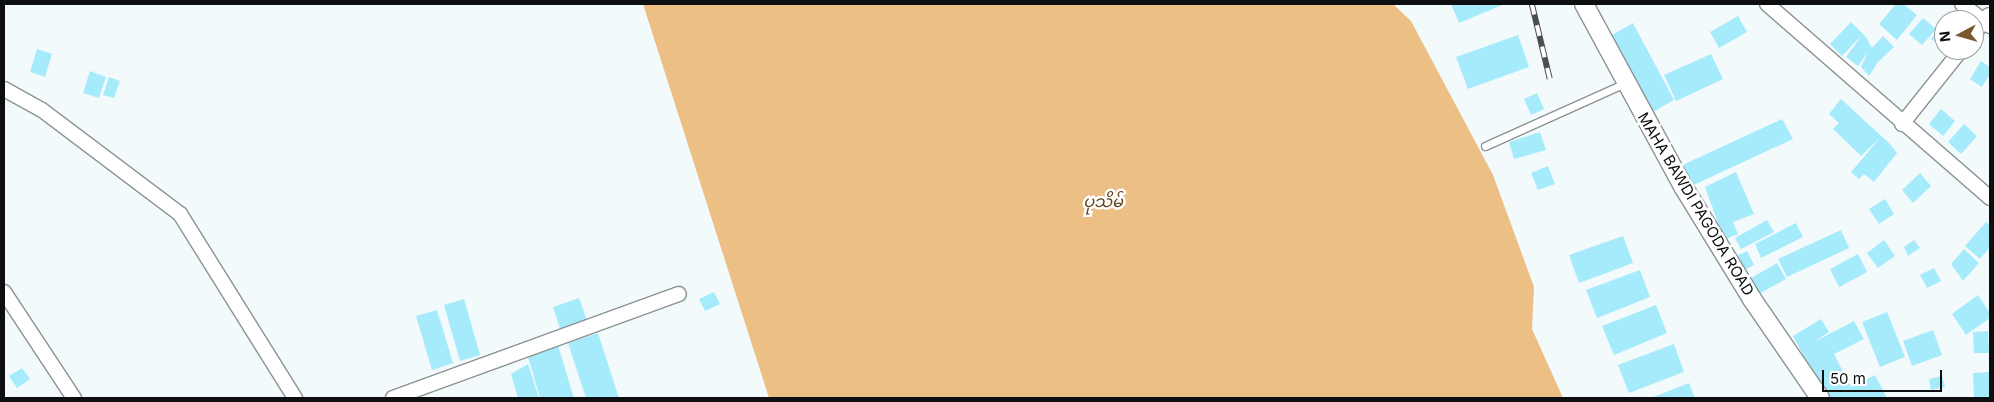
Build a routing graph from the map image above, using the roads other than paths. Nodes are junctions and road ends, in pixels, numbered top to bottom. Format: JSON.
{"nodes":[{"id":1,"x":1584,"y":4,"type":"edge"},
{"id":2,"x":1767,"y":4,"type":"edge"},
{"id":3,"x":1962,"y":4,"type":"edge"},
{"id":4,"x":1988,"y":21,"type":"edge"},
{"id":5,"x":1954,"y":60,"type":"edge"},
{"id":6,"x":1624,"y":83,"type":"junction"},
{"id":7,"x":4,"y":89,"type":"edge"},
{"id":8,"x":1902,"y":124,"type":"junction"},
{"id":9,"x":1485,"y":146,"type":"dead end"},
{"id":10,"x":1990,"y":198,"type":"edge"},
{"id":11,"x":4,"y":292,"type":"edge"},
{"id":12,"x":679,"y":294,"type":"dead end"},
{"id":13,"x":74,"y":398,"type":"edge"},
{"id":14,"x":295,"y":398,"type":"edge"},
{"id":15,"x":393,"y":398,"type":"edge"},
{"id":16,"x":1820,"y":398,"type":"edge"}],
"edges":[{"from":1,"to":6,"type":"street","name":"MAHA BAWDI PAGODA ROAD"},
{"from":2,"to":8,"type":"street"},
{"from":3,"to":4,"type":"street"},
{"from":5,"to":8,"type":"street"},
{"from":6,"to":9,"type":"lane"},
{"from":6,"to":16,"type":"street","name":"MAHA BAWDI PAGODA ROAD"},
{"from":7,"to":14,"type":"street"},
{"from":8,"to":10,"type":"street"},
{"from":11,"to":13,"type":"street"},
{"from":12,"to":15,"type":"street"}]}
